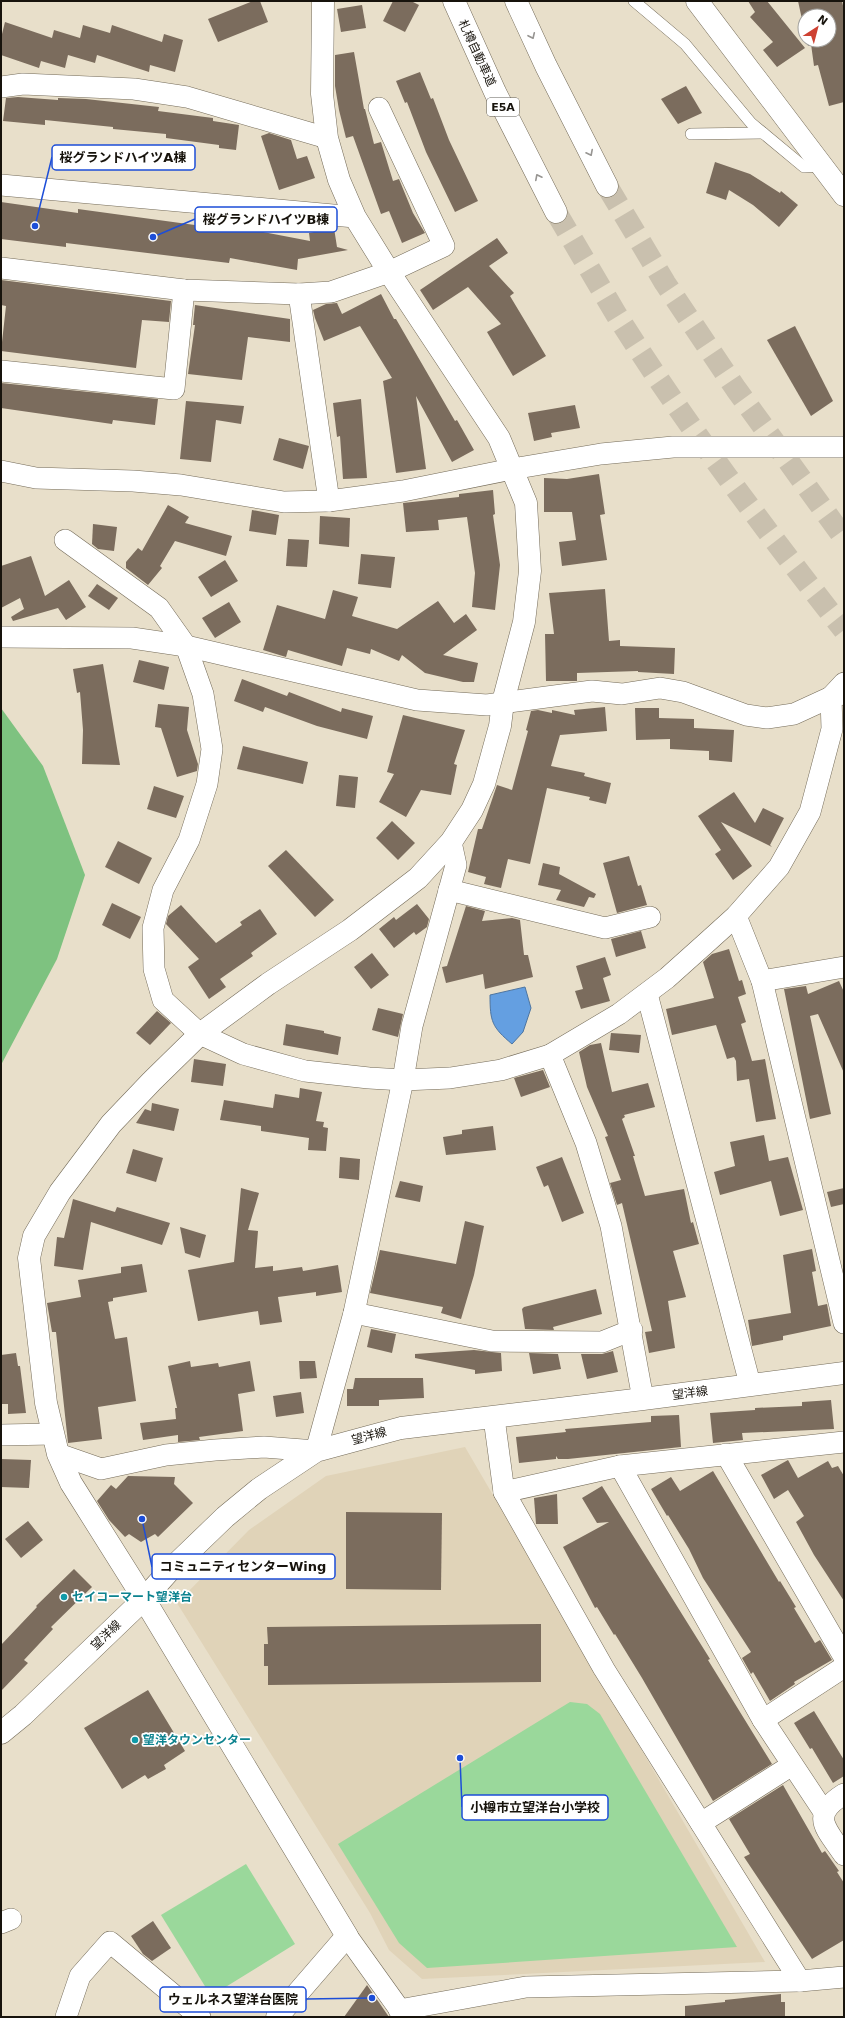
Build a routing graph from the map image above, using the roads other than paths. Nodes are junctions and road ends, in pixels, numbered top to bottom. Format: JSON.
{"nodes":[{"id":1,"x":323,"y":1,"type":"edge"},
{"id":2,"x":454,"y":1,"type":"edge"},
{"id":3,"x":516,"y":1,"type":"edge"},
{"id":4,"x":634,"y":1,"type":"edge"},
{"id":5,"x":697,"y":1,"type":"edge"},
{"id":6,"x":1,"y":87,"type":"edge"},
{"id":7,"x":379,"y":108,"type":"dead end"},
{"id":8,"x":763,"y":133,"type":"junction"},
{"id":9,"x":691,"y":134,"type":"dead end"},
{"id":10,"x":327,"y":138,"type":"junction"},
{"id":11,"x":822,"y":166,"type":"junction"},
{"id":12,"x":1,"y":185,"type":"edge"},
{"id":13,"x":607,"y":186,"type":"tunnel mouth"},
{"id":14,"x":844,"y":195,"type":"edge"},
{"id":15,"x":556,"y":212,"type":"tunnel mouth"},
{"id":16,"x":356,"y":217,"type":"junction"},
{"id":17,"x":1,"y":268,"type":"edge"},
{"id":18,"x":389,"y":272,"type":"junction"},
{"id":19,"x":184,"y":290,"type":"junction"},
{"id":20,"x":299,"y":294,"type":"junction"},
{"id":21,"x":1,"y":370,"type":"edge"},
{"id":22,"x":843,"y":448,"type":"edge"},
{"id":23,"x":512,"y":469,"type":"junction"},
{"id":24,"x":1,"y":470,"type":"edge"},
{"id":25,"x":329,"y":501,"type":"junction"},
{"id":26,"x":65,"y":540,"type":"dead end"},
{"id":27,"x":1,"y":637,"type":"edge"},
{"id":28,"x":186,"y":646,"type":"junction"},
{"id":29,"x":840,"y":692,"type":"edge"},
{"id":30,"x":503,"y":702,"type":"junction"},
{"id":31,"x":450,"y":842,"type":"junction"},
{"id":32,"x":449,"y":890,"type":"junction"},
{"id":33,"x":736,"y":916,"type":"junction"},
{"id":34,"x":650,"y":917,"type":"dead end"},
{"id":35,"x":844,"y":966,"type":"edge"},
{"id":36,"x":762,"y":981,"type":"junction"},
{"id":37,"x":647,"y":994,"type":"junction"},
{"id":38,"x":200,"y":1034,"type":"junction"},
{"id":39,"x":550,"y":1055,"type":"junction"},
{"id":40,"x":403,"y":1080,"type":"junction"},
{"id":41,"x":840,"y":1291,"type":"edge"},
{"id":42,"x":354,"y":1313,"type":"junction"},
{"id":43,"x":844,"y":1323,"type":"edge"},
{"id":44,"x":632,"y":1330,"type":"junction"},
{"id":45,"x":844,"y":1373,"type":"edge"},
{"id":46,"x":750,"y":1384,"type":"junction"},
{"id":47,"x":643,"y":1400,"type":"junction"},
{"id":48,"x":494,"y":1418,"type":"junction"},
{"id":49,"x":1,"y":1435,"type":"edge"},
{"id":50,"x":55,"y":1444,"type":"junction"},
{"id":51,"x":843,"y":1444,"type":"edge"},
{"id":52,"x":316,"y":1451,"type":"junction"},
{"id":53,"x":726,"y":1454,"type":"junction"},
{"id":54,"x":620,"y":1466,"type":"junction"},
{"id":55,"x":504,"y":1492,"type":"junction"},
{"id":56,"x":144,"y":1599,"type":"junction"},
{"id":57,"x":844,"y":1657,"type":"edge"},
{"id":58,"x":844,"y":1667,"type":"edge"},
{"id":59,"x":764,"y":1720,"type":"junction"},
{"id":60,"x":1,"y":1733,"type":"edge"},
{"id":61,"x":792,"y":1764,"type":"junction"},
{"id":62,"x":844,"y":1794,"type":"edge"},
{"id":63,"x":824,"y":1812,"type":"junction"},
{"id":64,"x":701,"y":1823,"type":"junction"},
{"id":65,"x":844,"y":1855,"type":"edge"},
{"id":66,"x":347,"y":1936,"type":"junction"},
{"id":67,"x":844,"y":1977,"type":"edge"},
{"id":68,"x":800,"y":1981,"type":"junction"},
{"id":69,"x":402,"y":2013,"type":"edge"},
{"id":70,"x":66,"y":2017,"type":"edge"},
{"id":71,"x":200,"y":2017,"type":"edge"},
{"id":72,"x":276,"y":2017,"type":"edge"}],
"edges":[{"from":1,"to":10,"type":"main road"},
{"from":15,"to":2,"type":"main road","name":"札樽自動車道","number":"E5A","one_way":true},
{"from":3,"to":13,"type":"main road","one_way":true},
{"from":4,"to":8,"type":"lane"},
{"from":5,"to":11,"type":"main road"},
{"from":6,"to":10,"type":"street"},
{"from":7,"to":18,"type":"street"},
{"from":8,"to":9,"type":"lane"},
{"from":8,"to":11,"type":"lane"},
{"from":10,"to":16,"type":"main road"},
{"from":11,"to":14,"type":"main road"},
{"from":12,"to":16,"type":"street"},
{"from":16,"to":18,"type":"main road"},
{"from":17,"to":19,"type":"street"},
{"from":18,"to":20,"type":"street"},
{"from":18,"to":23,"type":"main road"},
{"from":19,"to":20,"type":"street"},
{"from":19,"to":21,"type":"street"},
{"from":20,"to":25,"type":"street"},
{"from":22,"to":23,"type":"street"},
{"from":23,"to":25,"type":"street"},
{"from":23,"to":30,"type":"main road"},
{"from":24,"to":25,"type":"street"},
{"from":26,"to":28,"type":"street"},
{"from":27,"to":28,"type":"street"},
{"from":28,"to":30,"type":"street"},
{"from":28,"to":38,"type":"street"},
{"from":29,"to":30,"type":"street"},
{"from":29,"to":33,"type":"street"},
{"from":30,"to":31,"type":"main road"},
{"from":31,"to":32,"type":"street"},
{"from":31,"to":38,"type":"main road"},
{"from":32,"to":34,"type":"street"},
{"from":32,"to":40,"type":"street"},
{"from":33,"to":36,"type":"street"},
{"from":33,"to":37,"type":"street"},
{"from":35,"to":36,"type":"street"},
{"from":36,"to":41,"type":"street"},
{"from":37,"to":39,"type":"street"},
{"from":37,"to":46,"type":"street"},
{"from":38,"to":40,"type":"street"},
{"from":38,"to":50,"type":"main road"},
{"from":39,"to":40,"type":"street"},
{"from":39,"to":44,"type":"street"},
{"from":40,"to":42,"type":"street"},
{"from":41,"to":43,"type":"street"},
{"from":42,"to":44,"type":"street"},
{"from":42,"to":52,"type":"street"},
{"from":44,"to":47,"type":"street"},
{"from":45,"to":46,"type":"main road","name":"望洋線"},
{"from":46,"to":47,"type":"main road","name":"望洋線"},
{"from":47,"to":48,"type":"main road","name":"望洋線"},
{"from":48,"to":52,"type":"main road","name":"望洋線"},
{"from":48,"to":55,"type":"street"},
{"from":49,"to":50,"type":"street"},
{"from":50,"to":52,"type":"street"},
{"from":50,"to":56,"type":"main road"},
{"from":51,"to":53,"type":"street"},
{"from":52,"to":56,"type":"main road","name":"望洋線"},
{"from":53,"to":54,"type":"street"},
{"from":53,"to":57,"type":"street"},
{"from":54,"to":55,"type":"street"},
{"from":54,"to":59,"type":"street"},
{"from":55,"to":64,"type":"street"},
{"from":56,"to":60,"type":"main road","name":"望洋線"},
{"from":56,"to":66,"type":"main road"},
{"from":58,"to":59,"type":"street"},
{"from":59,"to":61,"type":"street"},
{"from":61,"to":63,"type":"street"},
{"from":61,"to":64,"type":"street"},
{"from":62,"to":63,"type":"street"},
{"from":63,"to":65,"type":"street"},
{"from":64,"to":68,"type":"street"},
{"from":66,"to":69,"type":"street"},
{"from":66,"to":72,"type":"main road"},
{"from":67,"to":68,"type":"street"},
{"from":68,"to":69,"type":"street"},
{"from":70,"to":71,"type":"street"}]}
